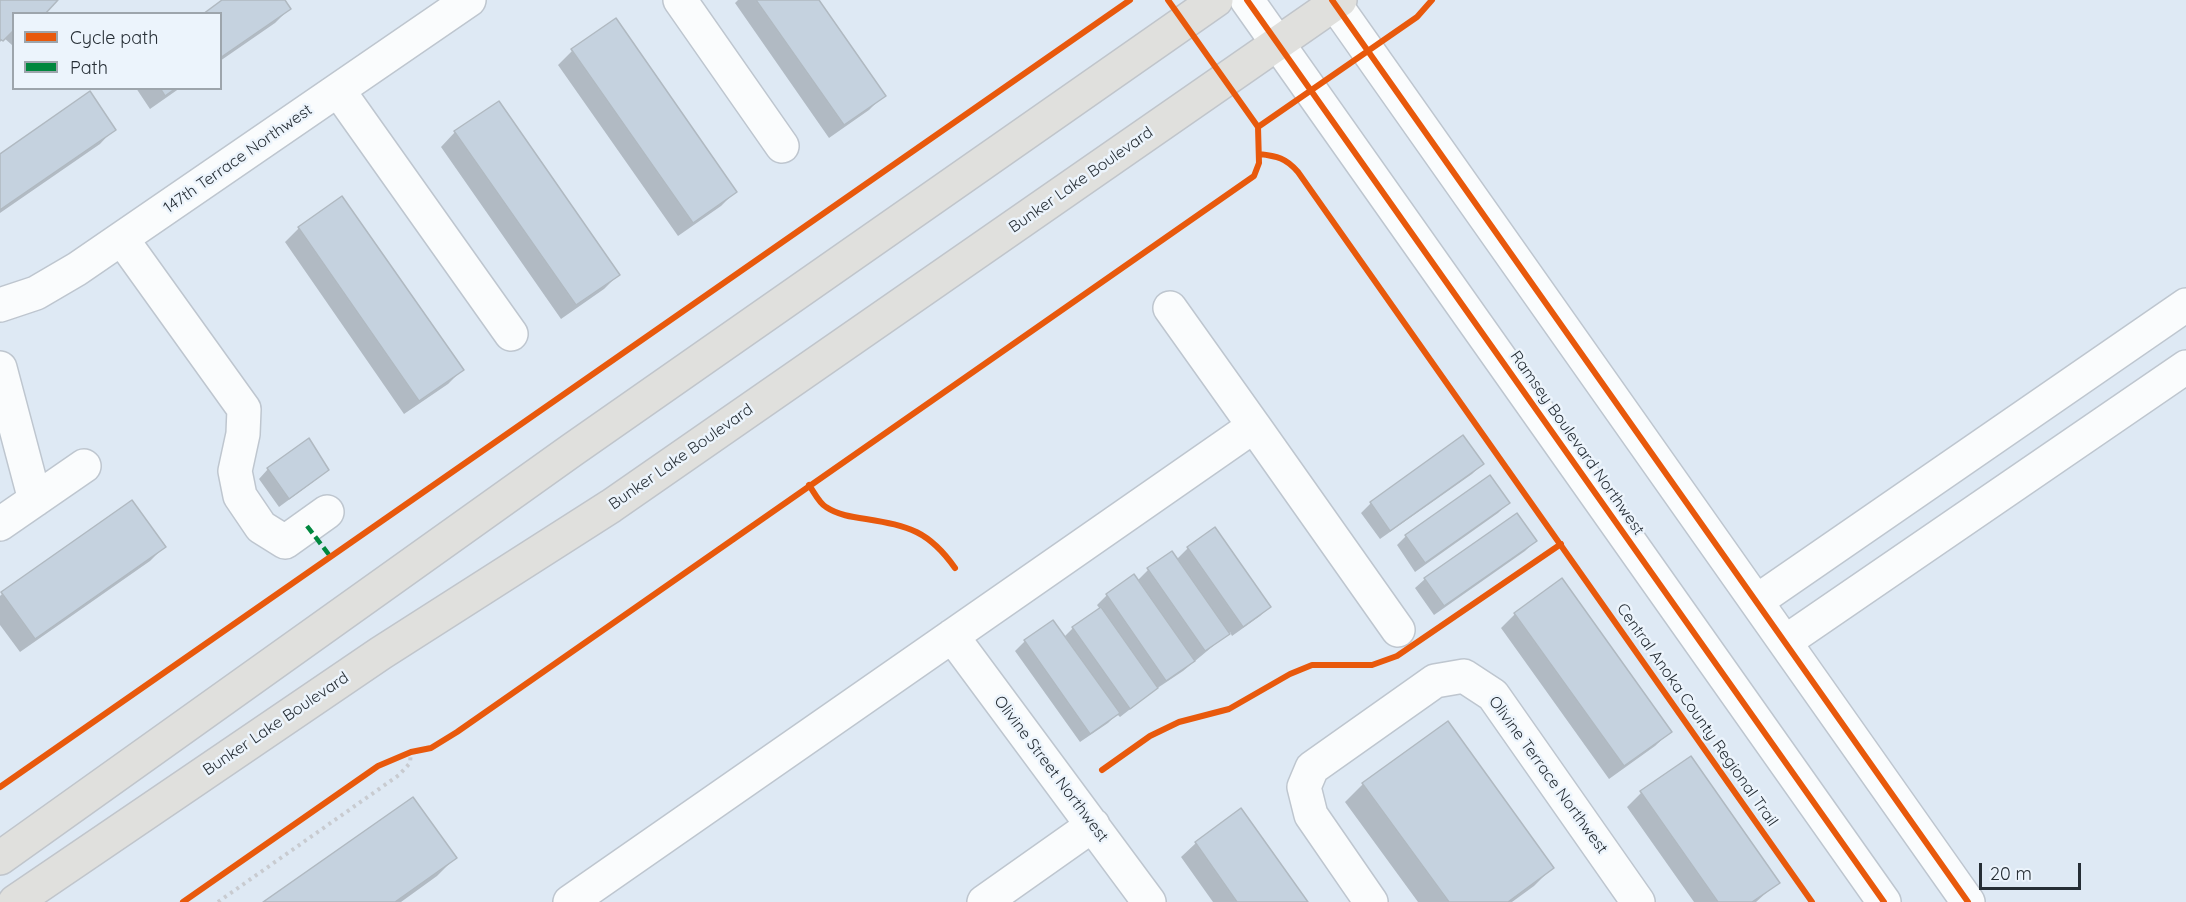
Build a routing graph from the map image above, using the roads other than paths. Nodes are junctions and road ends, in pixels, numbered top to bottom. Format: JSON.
{"nodes":[{"id":1,"x":469,"y":0,"type":"edge"},
{"id":2,"x":680,"y":0,"type":"edge"},
{"id":3,"x":1216,"y":0,"type":"edge"},
{"id":4,"x":1247,"y":0,"type":"edge"},
{"id":5,"x":1335,"y":1,"type":"edge"},
{"id":6,"x":1278,"y":43,"type":"junction"},
{"id":7,"x":338,"y":90,"type":"junction"},
{"id":8,"x":782,"y":146,"type":"dead end"},
{"id":9,"x":122,"y":239,"type":"junction"},
{"id":10,"x":0,"y":305,"type":"edge"},
{"id":11,"x":2186,"y":305,"type":"edge"},
{"id":12,"x":1170,"y":308,"type":"dead end"},
{"id":13,"x":511,"y":334,"type":"dead end"},
{"id":14,"x":0,"y":368,"type":"edge"},
{"id":15,"x":2186,"y":368,"type":"edge"},
{"id":16,"x":1254,"y":426,"type":"junction"},
{"id":17,"x":84,"y":466,"type":"dead end"},
{"id":18,"x":35,"y":500,"type":"junction"},
{"id":19,"x":327,"y":512,"type":"dead end"},
{"id":20,"x":0,"y":524,"type":"edge"},
{"id":21,"x":1757,"y":601,"type":"junction"},
{"id":22,"x":1398,"y":630,"type":"dead end"},
{"id":23,"x":952,"y":636,"type":"junction"},
{"id":24,"x":1785,"y":642,"type":"junction"},
{"id":25,"x":1093,"y":825,"type":"junction"},
{"id":26,"x":0,"y":858,"type":"edge"},
{"id":27,"x":15,"y":902,"type":"edge"},
{"id":28,"x":570,"y":902,"type":"edge"},
{"id":29,"x":984,"y":902,"type":"edge"},
{"id":30,"x":1149,"y":902,"type":"edge"},
{"id":31,"x":1371,"y":902,"type":"edge"},
{"id":32,"x":1638,"y":902,"type":"edge"},
{"id":33,"x":1884,"y":902,"type":"edge"},
{"id":34,"x":1968,"y":902,"type":"edge"}],
"edges":[{"from":1,"to":7,"type":"street","name":"147th Terrace Northwest"},
{"from":2,"to":8,"type":"street"},
{"from":3,"to":26,"type":"main road"},
{"from":4,"to":6,"type":"street","name":"Ramsey Boulevard Northwest"},
{"from":5,"to":6,"type":"main road","name":"Bunker Lake Boulevard"},
{"from":5,"to":21,"type":"street"},
{"from":6,"to":27,"type":"main road","name":"Bunker Lake Boulevard"},
{"from":6,"to":33,"type":"street","name":"Ramsey Boulevard Northwest"},
{"from":7,"to":9,"type":"street","name":"147th Terrace Northwest"},
{"from":7,"to":13,"type":"street"},
{"from":9,"to":10,"type":"street","name":"147th Terrace Northwest"},
{"from":9,"to":19,"type":"street"},
{"from":11,"to":21,"type":"street"},
{"from":12,"to":16,"type":"street"},
{"from":14,"to":18,"type":"street"},
{"from":15,"to":24,"type":"street"},
{"from":16,"to":22,"type":"street"},
{"from":16,"to":23,"type":"street"},
{"from":17,"to":18,"type":"street"},
{"from":18,"to":20,"type":"street"},
{"from":21,"to":24,"type":"street"},
{"from":23,"to":25,"type":"street","name":"Olivine Street Northwest"},
{"from":23,"to":28,"type":"street"},
{"from":24,"to":34,"type":"street"},
{"from":25,"to":29,"type":"street"},
{"from":25,"to":30,"type":"street","name":"Olivine Street Northwest"},
{"from":31,"to":32,"type":"street","name":"Olivine Terrace Northwest"}]}
